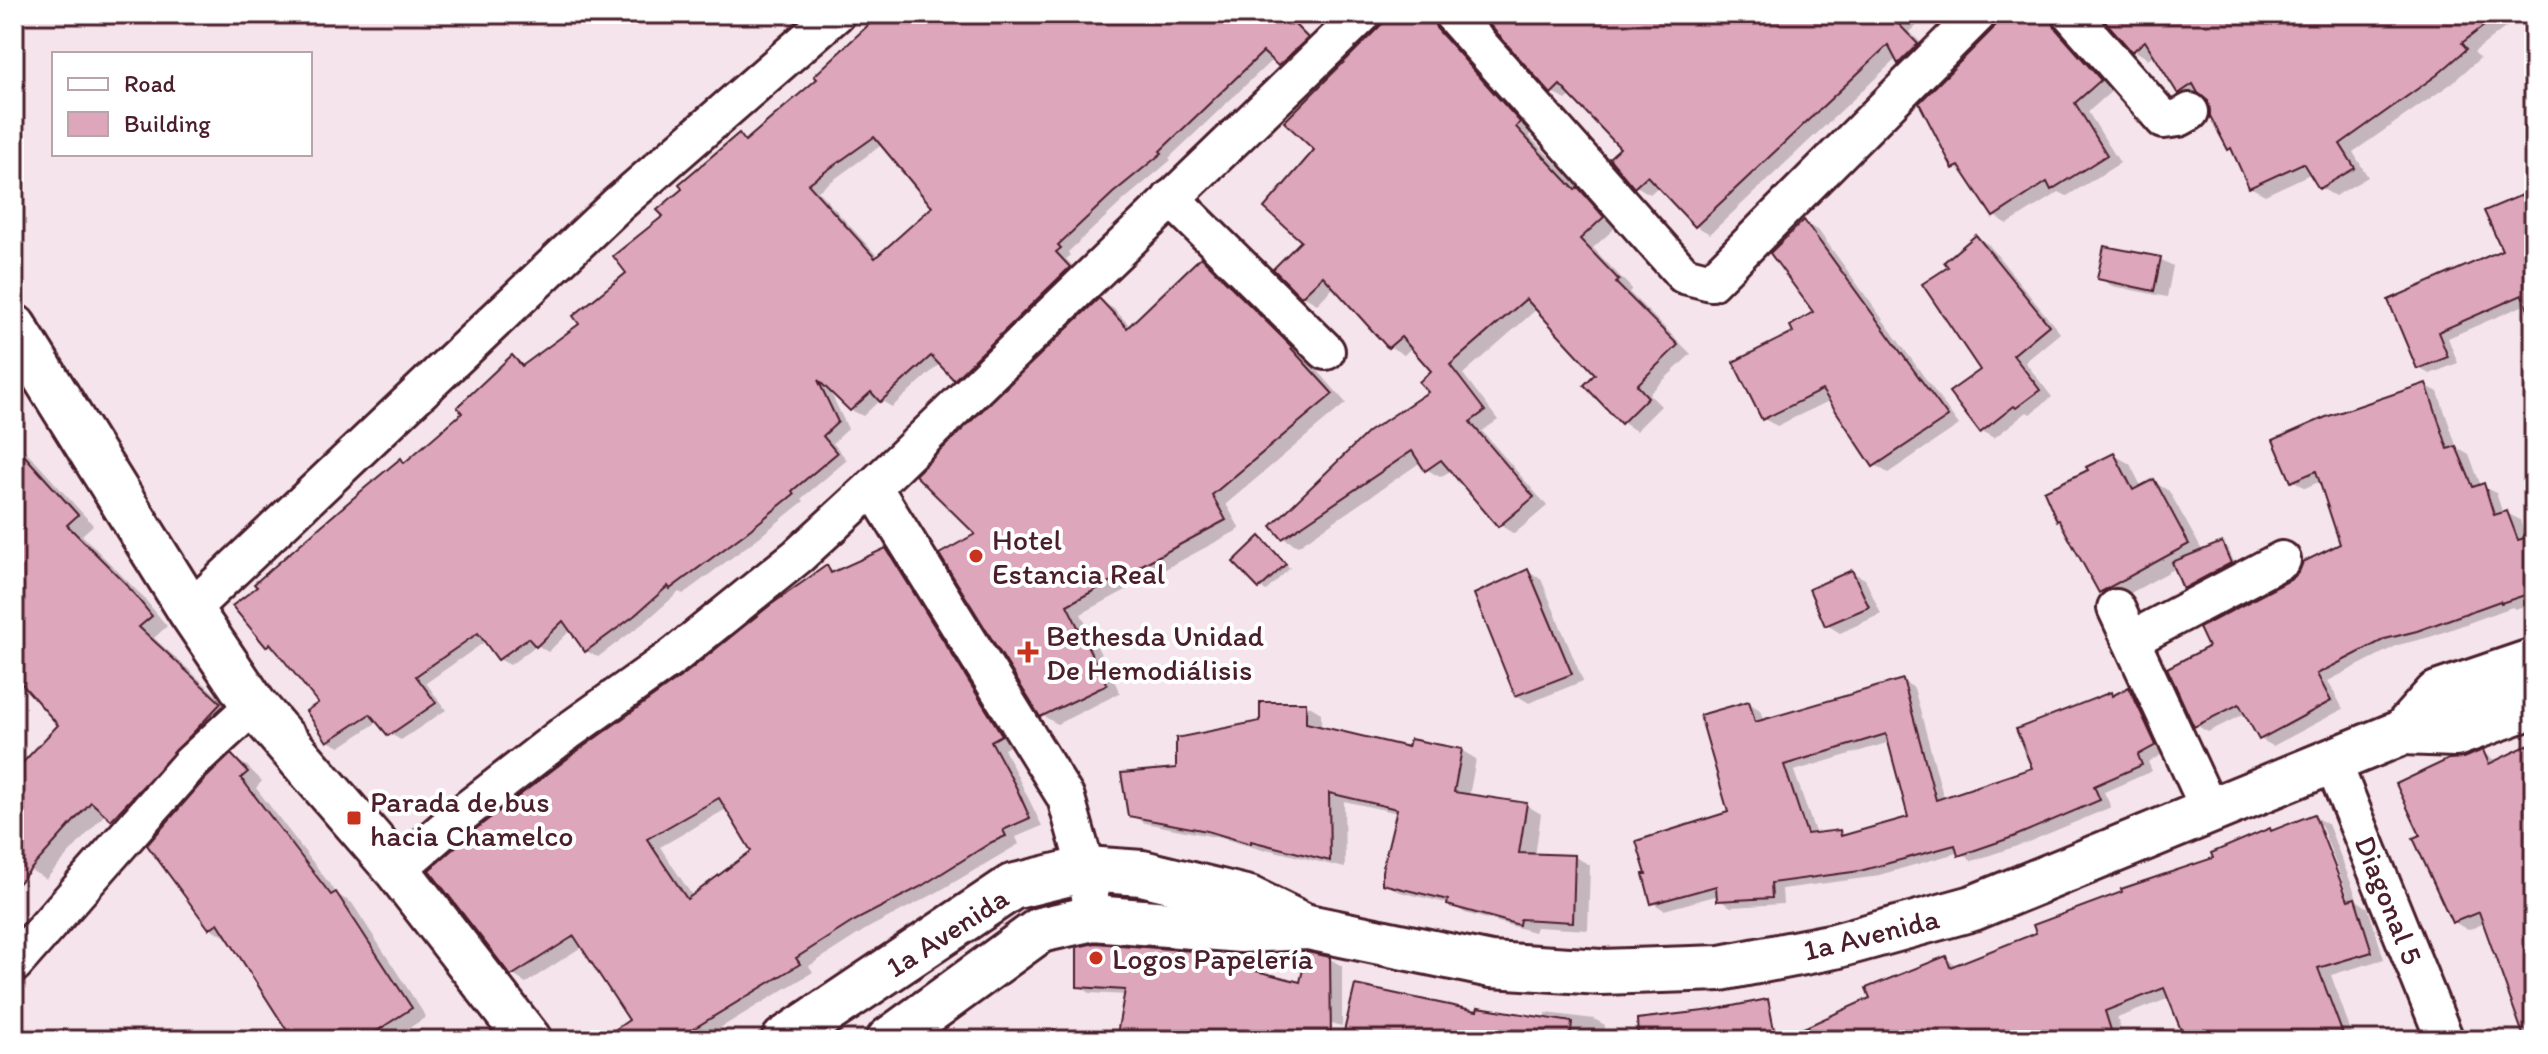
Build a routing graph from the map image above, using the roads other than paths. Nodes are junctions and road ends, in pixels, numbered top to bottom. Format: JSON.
{"nodes":[{"id":1,"x":836,"y":14,"type":"edge"},
{"id":2,"x":1363,"y":14,"type":"edge"},
{"id":3,"x":1452,"y":14,"type":"edge"},
{"id":4,"x":1978,"y":14,"type":"edge"},
{"id":5,"x":2071,"y":14,"type":"edge"},
{"id":6,"x":2190,"y":112,"type":"dead end"},
{"id":7,"x":1171,"y":198,"type":"junction"},
{"id":8,"x":14,"y":327,"type":"edge"},
{"id":9,"x":1326,"y":351,"type":"dead end"},
{"id":10,"x":873,"y":487,"type":"junction"},
{"id":11,"x":2282,"y":560,"type":"dead end"},
{"id":12,"x":2116,"y":608,"type":"dead end"},
{"id":13,"x":190,"y":610,"type":"junction"},
{"id":14,"x":2131,"y":640,"type":"junction"},
{"id":15,"x":2534,"y":661,"type":"edge"},
{"id":16,"x":254,"y":705,"type":"junction"},
{"id":17,"x":2534,"y":705,"type":"edge"},
{"id":18,"x":2403,"y":732,"type":"junction"},
{"id":19,"x":2332,"y":761,"type":"junction"},
{"id":20,"x":2210,"y":811,"type":"junction"},
{"id":21,"x":1086,"y":869,"type":"junction"},
{"id":22,"x":397,"y":870,"type":"junction"},
{"id":23,"x":1093,"y":918,"type":"junction"},
{"id":24,"x":1308,"y":927,"type":"junction"},
{"id":25,"x":15,"y":961,"type":"edge"},
{"id":26,"x":529,"y":1040,"type":"edge"},
{"id":27,"x":784,"y":1040,"type":"edge"},
{"id":28,"x":889,"y":1040,"type":"edge"},
{"id":29,"x":2445,"y":1040,"type":"edge"}],
"edges":[{"from":1,"to":13,"type":"street"},
{"from":2,"to":7,"type":"street"},
{"from":3,"to":4,"type":"street"},
{"from":5,"to":6,"type":"street"},
{"from":7,"to":9,"type":"street"},
{"from":7,"to":10,"type":"street"},
{"from":8,"to":13,"type":"main road"},
{"from":10,"to":21,"type":"street"},
{"from":10,"to":22,"type":"street"},
{"from":11,"to":14,"type":"street"},
{"from":12,"to":14,"type":"street"},
{"from":13,"to":16,"type":"main road"},
{"from":14,"to":20,"type":"street"},
{"from":15,"to":18,"type":"main road","name":"1a Avenida"},
{"from":16,"to":22,"type":"main road"},
{"from":16,"to":25,"type":"street"},
{"from":17,"to":18,"type":"main road","name":"1a Avenida"},
{"from":18,"to":19,"type":"main road","name":"1a Avenida"},
{"from":19,"to":20,"type":"main road","name":"1a Avenida"},
{"from":19,"to":29,"type":"street","name":"Diagonal 5"},
{"from":20,"to":24,"type":"main road","name":"1a Avenida"},
{"from":21,"to":23,"type":"street"},
{"from":21,"to":24,"type":"main road","name":"1a Avenida"},
{"from":21,"to":27,"type":"main road","name":"1a Avenida"},
{"from":22,"to":26,"type":"main road"},
{"from":23,"to":24,"type":"main road","name":"1a Avenida"},
{"from":23,"to":28,"type":"main road","name":"1a Avenida"}]}
